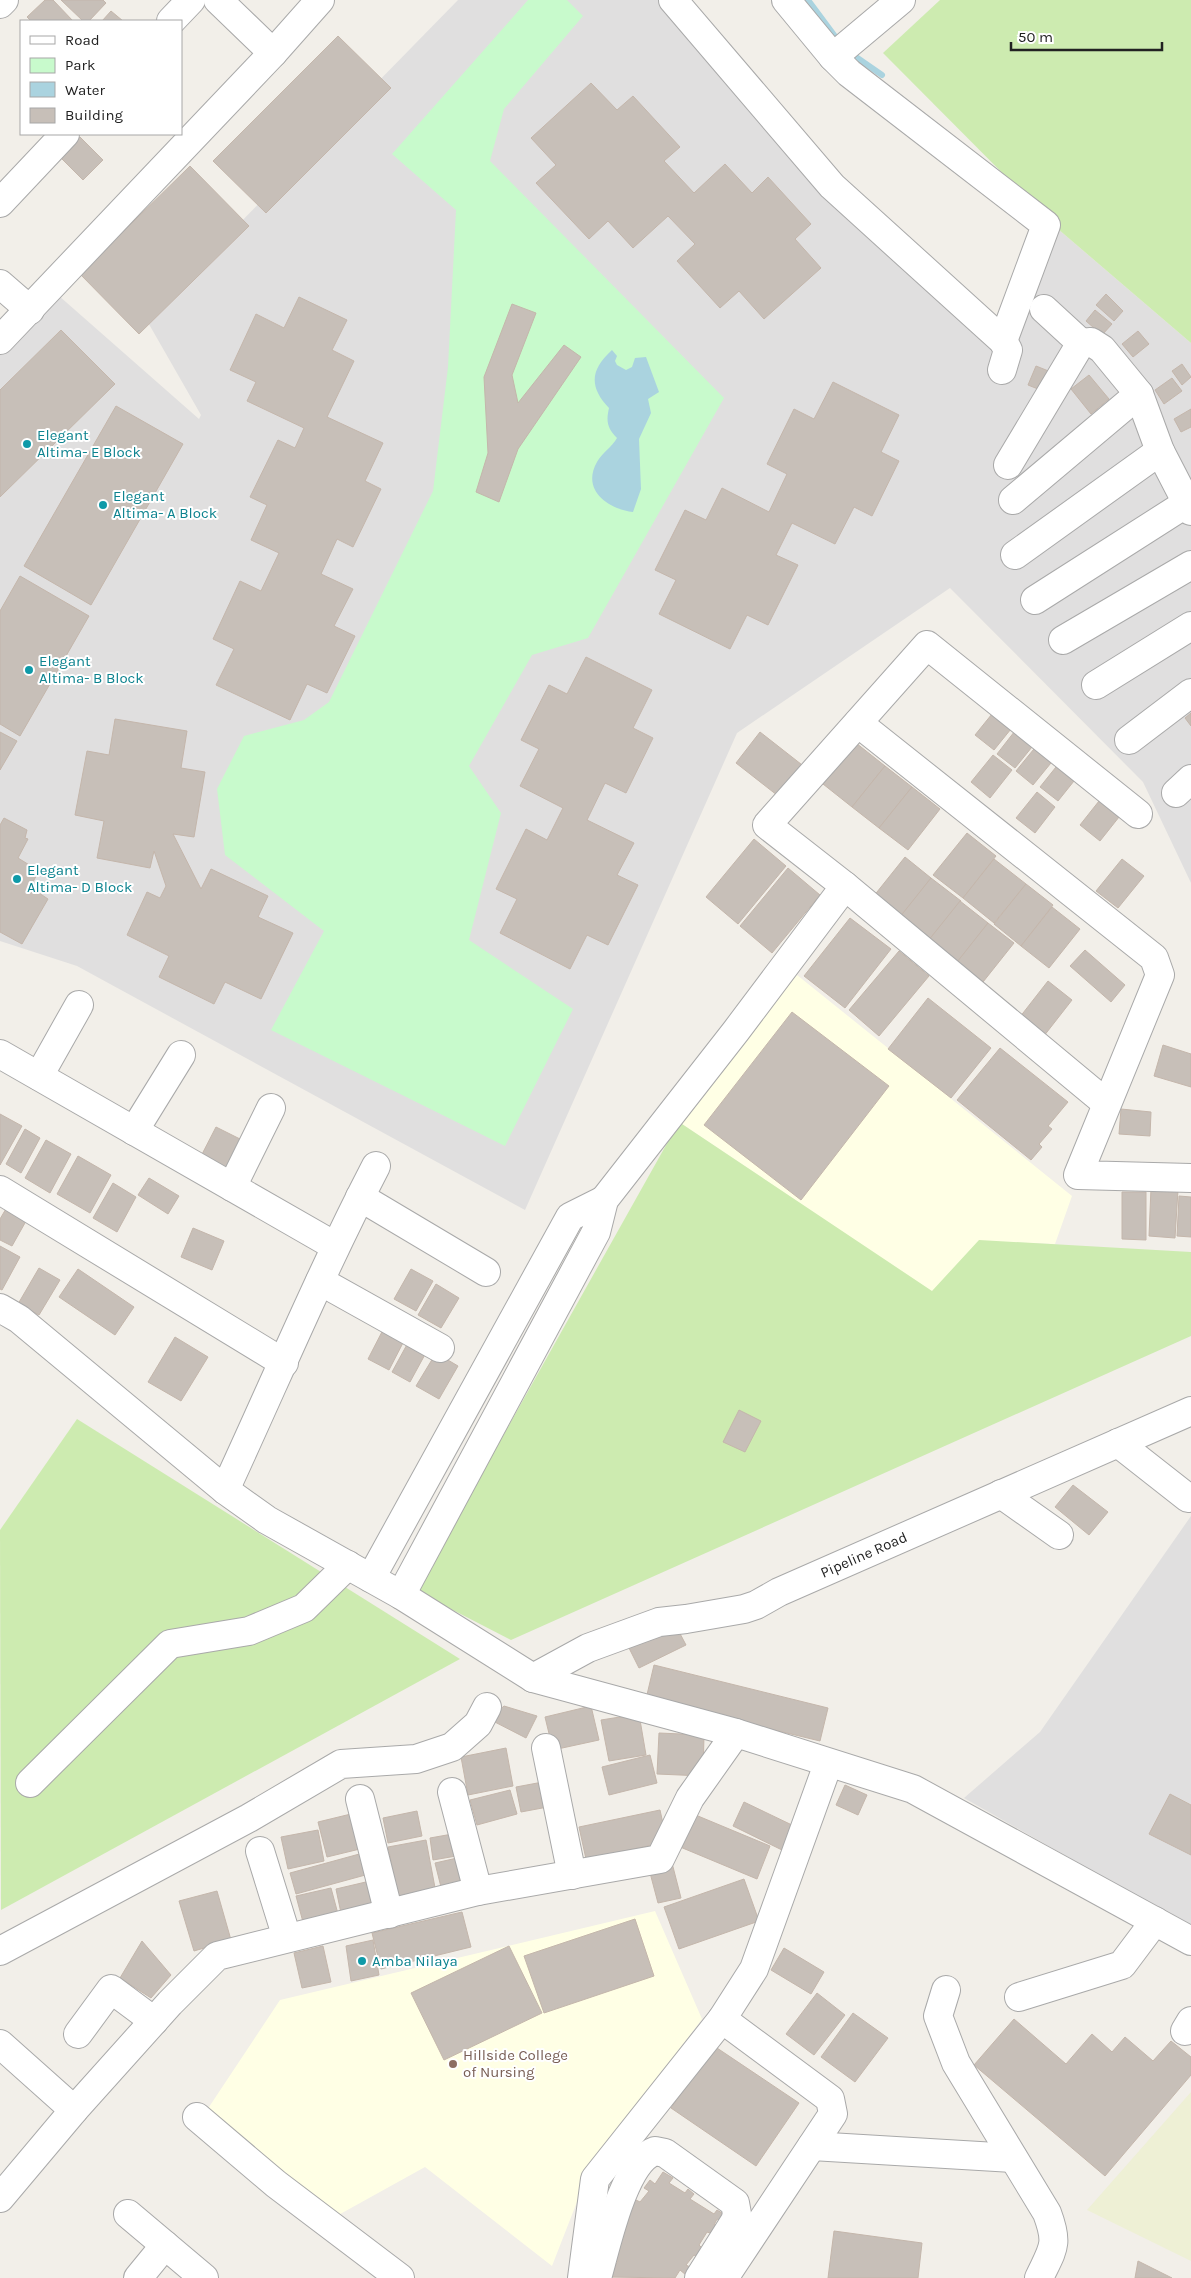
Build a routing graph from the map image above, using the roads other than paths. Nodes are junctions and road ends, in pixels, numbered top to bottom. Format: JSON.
{"nodes":[{"id":1,"x":4,"y":0,"type":"edge"},
{"id":2,"x":191,"y":0,"type":"edge"},
{"id":3,"x":218,"y":0,"type":"edge"},
{"id":4,"x":320,"y":0,"type":"edge"},
{"id":5,"x":673,"y":0,"type":"edge"},
{"id":6,"x":786,"y":0,"type":"edge"},
{"id":7,"x":901,"y":0,"type":"edge"},
{"id":8,"x":0,"y":4,"type":"edge"},
{"id":9,"x":172,"y":20,"type":"edge"},
{"id":10,"x":273,"y":53,"type":"junction"},
{"id":11,"x":833,"y":57,"type":"junction"},
{"id":12,"x":64,"y":135,"type":"edge"},
{"id":13,"x":0,"y":203,"type":"edge"},
{"id":14,"x":0,"y":284,"type":"edge"},
{"id":15,"x":1044,"y":308,"type":"dead end"},
{"id":16,"x":30,"y":310,"type":"junction"},
{"id":17,"x":0,"y":340,"type":"edge"},
{"id":18,"x":1003,"y":341,"type":"junction"},
{"id":19,"x":1081,"y":343,"type":"junction"},
{"id":20,"x":1002,"y":370,"type":"dead end"},
{"id":21,"x":1139,"y":394,"type":"junction"},
{"id":22,"x":1160,"y":451,"type":"junction"},
{"id":23,"x":1008,"y":465,"type":"dead end"},
{"id":24,"x":1013,"y":500,"type":"dead end"},
{"id":25,"x":1189,"y":507,"type":"edge"},
{"id":26,"x":1015,"y":555,"type":"dead end"},
{"id":27,"x":1191,"y":565,"type":"edge"},
{"id":28,"x":1035,"y":600,"type":"dead end"},
{"id":29,"x":1191,"y":626,"type":"edge"},
{"id":30,"x":1063,"y":640,"type":"dead end"},
{"id":31,"x":1096,"y":685,"type":"dead end"},
{"id":32,"x":1191,"y":694,"type":"edge"},
{"id":33,"x":858,"y":723,"type":"junction"},
{"id":34,"x":1129,"y":740,"type":"dead end"},
{"id":35,"x":1138,"y":814,"type":"dead end"},
{"id":36,"x":844,"y":886,"type":"junction"},
{"id":37,"x":79,"y":1005,"type":"dead end"},
{"id":38,"x":0,"y":1054,"type":"edge"},
{"id":39,"x":180,"y":1055,"type":"dead end"},
{"id":40,"x":39,"y":1076,"type":"junction"},
{"id":41,"x":1106,"y":1103,"type":"junction"},
{"id":42,"x":271,"y":1108,"type":"dead end"},
{"id":43,"x":134,"y":1131,"type":"junction"},
{"id":44,"x":376,"y":1166,"type":"dead end"},
{"id":45,"x":1191,"y":1178,"type":"edge"},
{"id":46,"x":232,"y":1188,"type":"junction"},
{"id":47,"x":0,"y":1190,"type":"edge"},
{"id":48,"x":360,"y":1197,"type":"junction"},
{"id":49,"x":604,"y":1200,"type":"junction"},
{"id":50,"x":335,"y":1246,"type":"junction"},
{"id":51,"x":486,"y":1272,"type":"dead end"},
{"id":52,"x":320,"y":1281,"type":"junction"},
{"id":53,"x":0,"y":1308,"type":"edge"},
{"id":54,"x":440,"y":1348,"type":"dead end"},
{"id":55,"x":284,"y":1363,"type":"junction"},
{"id":56,"x":1191,"y":1411,"type":"edge"},
{"id":57,"x":1118,"y":1443,"type":"junction"},
{"id":58,"x":225,"y":1490,"type":"junction"},
{"id":59,"x":1001,"y":1494,"type":"junction"},
{"id":60,"x":1188,"y":1498,"type":"dead end"},
{"id":61,"x":1059,"y":1535,"type":"dead end"},
{"id":62,"x":359,"y":1572,"type":"junction"},
{"id":63,"x":401,"y":1595,"type":"junction"},
{"id":64,"x":533,"y":1678,"type":"junction"},
{"id":65,"x":487,"y":1707,"type":"dead end"},
{"id":66,"x":736,"y":1733,"type":"junction"},
{"id":67,"x":546,"y":1748,"type":"dead end"},
{"id":68,"x":828,"y":1764,"type":"junction"},
{"id":69,"x":30,"y":1783,"type":"dead end"},
{"id":70,"x":452,"y":1792,"type":"dead end"},
{"id":71,"x":360,"y":1799,"type":"dead end"},
{"id":72,"x":260,"y":1850,"type":"dead end"},
{"id":73,"x":572,"y":1875,"type":"junction"},
{"id":74,"x":478,"y":1891,"type":"junction"},
{"id":75,"x":388,"y":1914,"type":"junction"},
{"id":76,"x":1155,"y":1921,"type":"junction"},
{"id":77,"x":287,"y":1938,"type":"junction"},
{"id":78,"x":1191,"y":1941,"type":"edge"},
{"id":79,"x":0,"y":1951,"type":"edge"},
{"id":80,"x":946,"y":1990,"type":"dead end"},
{"id":81,"x":1019,"y":1997,"type":"dead end"},
{"id":82,"x":722,"y":2020,"type":"junction"},
{"id":83,"x":154,"y":2021,"type":"junction"},
{"id":84,"x":78,"y":2034,"type":"dead end"},
{"id":85,"x":0,"y":2044,"type":"edge"},
{"id":86,"x":74,"y":2110,"type":"junction"},
{"id":87,"x":197,"y":2118,"type":"dead end"},
{"id":88,"x":812,"y":2146,"type":"junction"},
{"id":89,"x":1013,"y":2158,"type":"junction"},
{"id":90,"x":595,"y":2180,"type":"junction"},
{"id":91,"x":623,"y":2190,"type":"junction"},
{"id":92,"x":2,"y":2192,"type":"edge"},
{"id":93,"x":128,"y":2214,"type":"dead end"},
{"id":94,"x":164,"y":2245,"type":"junction"},
{"id":95,"x":138,"y":2278,"type":"edge"},
{"id":96,"x":204,"y":2278,"type":"edge"},
{"id":97,"x":400,"y":2278,"type":"edge"},
{"id":98,"x":582,"y":2278,"type":"edge"},
{"id":99,"x":597,"y":2278,"type":"edge"},
{"id":100,"x":699,"y":2278,"type":"edge"},
{"id":101,"x":724,"y":2278,"type":"edge"},
{"id":102,"x":1039,"y":2278,"type":"edge"}],
"edges":[{"from":1,"to":8,"type":"street"},
{"from":2,"to":9,"type":"street"},
{"from":3,"to":10,"type":"street"},
{"from":4,"to":10,"type":"street"},
{"from":5,"to":18,"type":"street"},
{"from":6,"to":11,"type":"street"},
{"from":7,"to":11,"type":"street"},
{"from":10,"to":16,"type":"street"},
{"from":11,"to":18,"type":"street"},
{"from":12,"to":13,"type":"street"},
{"from":14,"to":16,"type":"street"},
{"from":15,"to":19,"type":"street"},
{"from":16,"to":17,"type":"street"},
{"from":18,"to":20,"type":"street"},
{"from":19,"to":21,"type":"street"},
{"from":19,"to":23,"type":"street"},
{"from":21,"to":22,"type":"street"},
{"from":21,"to":24,"type":"street"},
{"from":22,"to":25,"type":"street"},
{"from":22,"to":26,"type":"street"},
{"from":25,"to":28,"type":"street"},
{"from":27,"to":30,"type":"street"},
{"from":29,"to":31,"type":"street"},
{"from":32,"to":34,"type":"street"},
{"from":33,"to":35,"type":"street"},
{"from":33,"to":36,"type":"street"},
{"from":33,"to":41,"type":"street"},
{"from":36,"to":41,"type":"street"},
{"from":36,"to":49,"type":"street"},
{"from":37,"to":40,"type":"street"},
{"from":38,"to":40,"type":"street"},
{"from":39,"to":43,"type":"street"},
{"from":40,"to":43,"type":"street"},
{"from":41,"to":45,"type":"street"},
{"from":42,"to":46,"type":"street"},
{"from":43,"to":46,"type":"street"},
{"from":44,"to":48,"type":"street"},
{"from":46,"to":50,"type":"street"},
{"from":47,"to":55,"type":"street"},
{"from":48,"to":50,"type":"street"},
{"from":48,"to":51,"type":"street"},
{"from":49,"to":62,"type":"street"},
{"from":49,"to":63,"type":"street"},
{"from":50,"to":52,"type":"street"},
{"from":52,"to":54,"type":"street"},
{"from":52,"to":55,"type":"street"},
{"from":53,"to":58,"type":"street"},
{"from":55,"to":58,"type":"street"},
{"from":56,"to":57,"type":"street","name":"Pipeline Road"},
{"from":57,"to":59,"type":"street","name":"Pipeline Road"},
{"from":57,"to":60,"type":"street"},
{"from":58,"to":62,"type":"street"},
{"from":59,"to":61,"type":"street"},
{"from":59,"to":64,"type":"street","name":"Pipeline Road"},
{"from":62,"to":63,"type":"street"},
{"from":62,"to":69,"type":"street"},
{"from":63,"to":64,"type":"street"},
{"from":64,"to":66,"type":"street"},
{"from":65,"to":79,"type":"street"},
{"from":66,"to":68,"type":"street"},
{"from":66,"to":73,"type":"street"},
{"from":67,"to":73,"type":"street"},
{"from":68,"to":76,"type":"street"},
{"from":68,"to":82,"type":"street"},
{"from":70,"to":74,"type":"street"},
{"from":71,"to":75,"type":"street"},
{"from":72,"to":77,"type":"street"},
{"from":73,"to":74,"type":"street"},
{"from":74,"to":75,"type":"street"},
{"from":75,"to":77,"type":"street"},
{"from":76,"to":78,"type":"street"},
{"from":76,"to":81,"type":"street"},
{"from":77,"to":83,"type":"street"},
{"from":80,"to":89,"type":"street"},
{"from":82,"to":88,"type":"street"},
{"from":82,"to":90,"type":"street"},
{"from":83,"to":84,"type":"street"},
{"from":83,"to":86,"type":"street"},
{"from":85,"to":86,"type":"street"},
{"from":86,"to":92,"type":"street"},
{"from":87,"to":97,"type":"street"},
{"from":88,"to":89,"type":"street"},
{"from":88,"to":101,"type":"street"},
{"from":89,"to":102,"type":"street"},
{"from":90,"to":91,"type":"street"},
{"from":90,"to":98,"type":"street"},
{"from":91,"to":99,"type":"street"},
{"from":91,"to":100,"type":"street"},
{"from":93,"to":94,"type":"street"},
{"from":94,"to":95,"type":"street"},
{"from":94,"to":96,"type":"street"}]}
